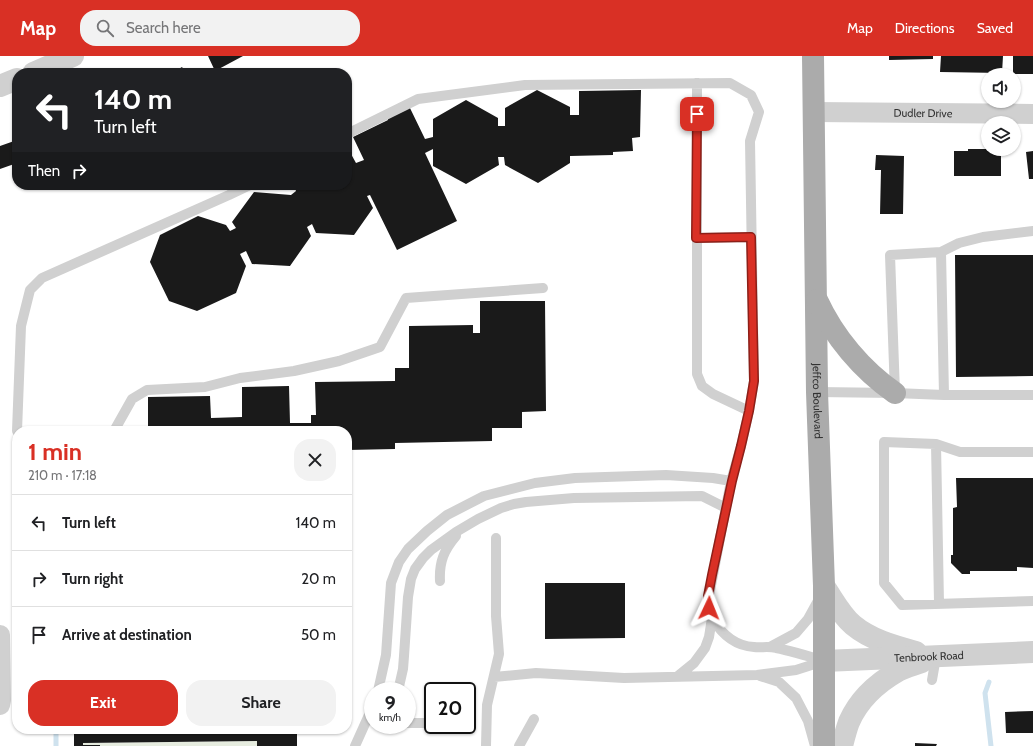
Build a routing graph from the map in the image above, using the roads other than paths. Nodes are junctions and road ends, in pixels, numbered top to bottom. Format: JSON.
{"nodes":[{"id":1,"x":73,"y":56,"type":"edge"},
{"id":2,"x":813,"y":56,"type":"edge"},
{"id":3,"x":45,"y":68,"type":"edge"},
{"id":4,"x":12,"y":81,"type":"edge"},
{"id":5,"x":697,"y":83,"type":"junction"},
{"id":6,"x":0,"y":86,"type":"edge"},
{"id":7,"x":813,"y":112,"type":"junction"},
{"id":8,"x":1033,"y":114,"type":"edge"},
{"id":9,"x":352,"y":132,"type":"edge"},
{"id":10,"x":240,"y":190,"type":"edge"},
{"id":11,"x":1033,"y":231,"type":"edge"},
{"id":12,"x":751,"y":237,"type":"junction"},
{"id":13,"x":696,"y":238,"type":"junction"},
{"id":14,"x":941,"y":252,"type":"junction"},
{"id":15,"x":544,"y":288,"type":"dead end"},
{"id":16,"x":815,"y":295,"type":"junction"},
{"id":17,"x":816,"y":392,"type":"junction"},
{"id":18,"x":896,"y":393,"type":"junction"},
{"id":19,"x":944,"y":395,"type":"junction"},
{"id":20,"x":1033,"y":395,"type":"edge"},
{"id":21,"x":749,"y":411,"type":"junction"},
{"id":22,"x":17,"y":426,"type":"edge"},
{"id":23,"x":117,"y":426,"type":"edge"},
{"id":24,"x":936,"y":444,"type":"junction"},
{"id":25,"x":1033,"y":452,"type":"edge"},
{"id":26,"x":732,"y":481,"type":"junction"},
{"id":27,"x":726,"y":508,"type":"junction"},
{"id":28,"x":466,"y":526,"type":"junction"},
{"id":29,"x":496,"y":538,"type":"dead end"},
{"id":30,"x":440,"y":581,"type":"dead end"},
{"id":31,"x":824,"y":586,"type":"junction"},
{"id":32,"x":1033,"y":601,"type":"edge"},
{"id":33,"x":939,"y":603,"type":"junction"},
{"id":34,"x":712,"y":618,"type":"junction"},
{"id":35,"x":0,"y":635,"type":"edge"},
{"id":36,"x":770,"y":647,"type":"junction"},
{"id":37,"x":1033,"y":652,"type":"edge"},
{"id":38,"x":936,"y":657,"type":"junction"},
{"id":39,"x":824,"y":661,"type":"junction"},
{"id":40,"x":756,"y":675,"type":"junction"},
{"id":41,"x":678,"y":676,"type":"junction"},
{"id":42,"x":494,"y":677,"type":"junction"},
{"id":43,"x":932,"y":680,"type":"dead end"},
{"id":44,"x":380,"y":682,"type":"edge"},
{"id":45,"x":400,"y":682,"type":"edge"},
{"id":46,"x":0,"y":704,"type":"edge"},
{"id":47,"x":534,"y":719,"type":"dead end"},
{"id":48,"x":364,"y":726,"type":"edge"},
{"id":49,"x":355,"y":746,"type":"edge"},
{"id":50,"x":486,"y":746,"type":"edge"},
{"id":51,"x":519,"y":746,"type":"edge"},
{"id":52,"x":815,"y":746,"type":"edge"},
{"id":53,"x":824,"y":746,"type":"edge"},
{"id":54,"x":842,"y":746,"type":"edge"}],
"edges":[{"from":1,"to":3,"type":"street"},
{"from":2,"to":7,"type":"main road","name":"Jeffco Boulevard"},
{"from":4,"to":6,"type":"street"},
{"from":5,"to":9,"type":"lane"},
{"from":5,"to":12,"type":"lane"},
{"from":5,"to":13,"type":"lane"},
{"from":7,"to":8,"type":"street","name":"Dudler Drive"},
{"from":7,"to":16,"type":"main road","name":"Jeffco Boulevard"},
{"from":10,"to":22,"type":"lane"},
{"from":11,"to":14,"type":"lane"},
{"from":12,"to":13,"type":"lane"},
{"from":12,"to":21,"type":"lane"},
{"from":13,"to":21,"type":"lane"},
{"from":14,"to":18,"type":"lane"},
{"from":14,"to":19,"type":"lane"},
{"from":15,"to":23,"type":"lane"},
{"from":16,"to":17,"type":"main road","name":"Jeffco Boulevard"},
{"from":16,"to":18,"type":"main road"},
{"from":17,"to":18,"type":"lane"},
{"from":17,"to":31,"type":"main road","name":"Jeffco Boulevard"},
{"from":18,"to":19,"type":"lane"},
{"from":19,"to":20,"type":"lane"},
{"from":21,"to":26,"type":"lane"},
{"from":24,"to":25,"type":"lane"},
{"from":24,"to":33,"type":"lane"},
{"from":24,"to":33,"type":"lane"},
{"from":26,"to":27,"type":"lane"},
{"from":26,"to":44,"type":"lane"},
{"from":27,"to":28,"type":"lane"},
{"from":27,"to":34,"type":"lane"},
{"from":28,"to":30,"type":"lane"},
{"from":28,"to":45,"type":"lane"},
{"from":29,"to":42,"type":"lane"},
{"from":31,"to":36,"type":"lane"},
{"from":31,"to":38,"type":"street"},
{"from":31,"to":39,"type":"main road","name":"Jeffco Boulevard"},
{"from":32,"to":33,"type":"lane"},
{"from":34,"to":36,"type":"lane"},
{"from":34,"to":41,"type":"lane"},
{"from":35,"to":46,"type":"street"},
{"from":36,"to":39,"type":"lane"},
{"from":37,"to":38,"type":"street","name":"Tenbrook Road"},
{"from":38,"to":39,"type":"street","name":"Tenbrook Road"},
{"from":38,"to":43,"type":"lane"},
{"from":38,"to":54,"type":"street"},
{"from":39,"to":40,"type":"lane"},
{"from":39,"to":53,"type":"main road","name":"Jeffco Boulevard"},
{"from":40,"to":41,"type":"lane"},
{"from":40,"to":52,"type":"lane"},
{"from":41,"to":42,"type":"lane"},
{"from":42,"to":50,"type":"lane"},
{"from":47,"to":51,"type":"lane"},
{"from":48,"to":49,"type":"lane"}]}
